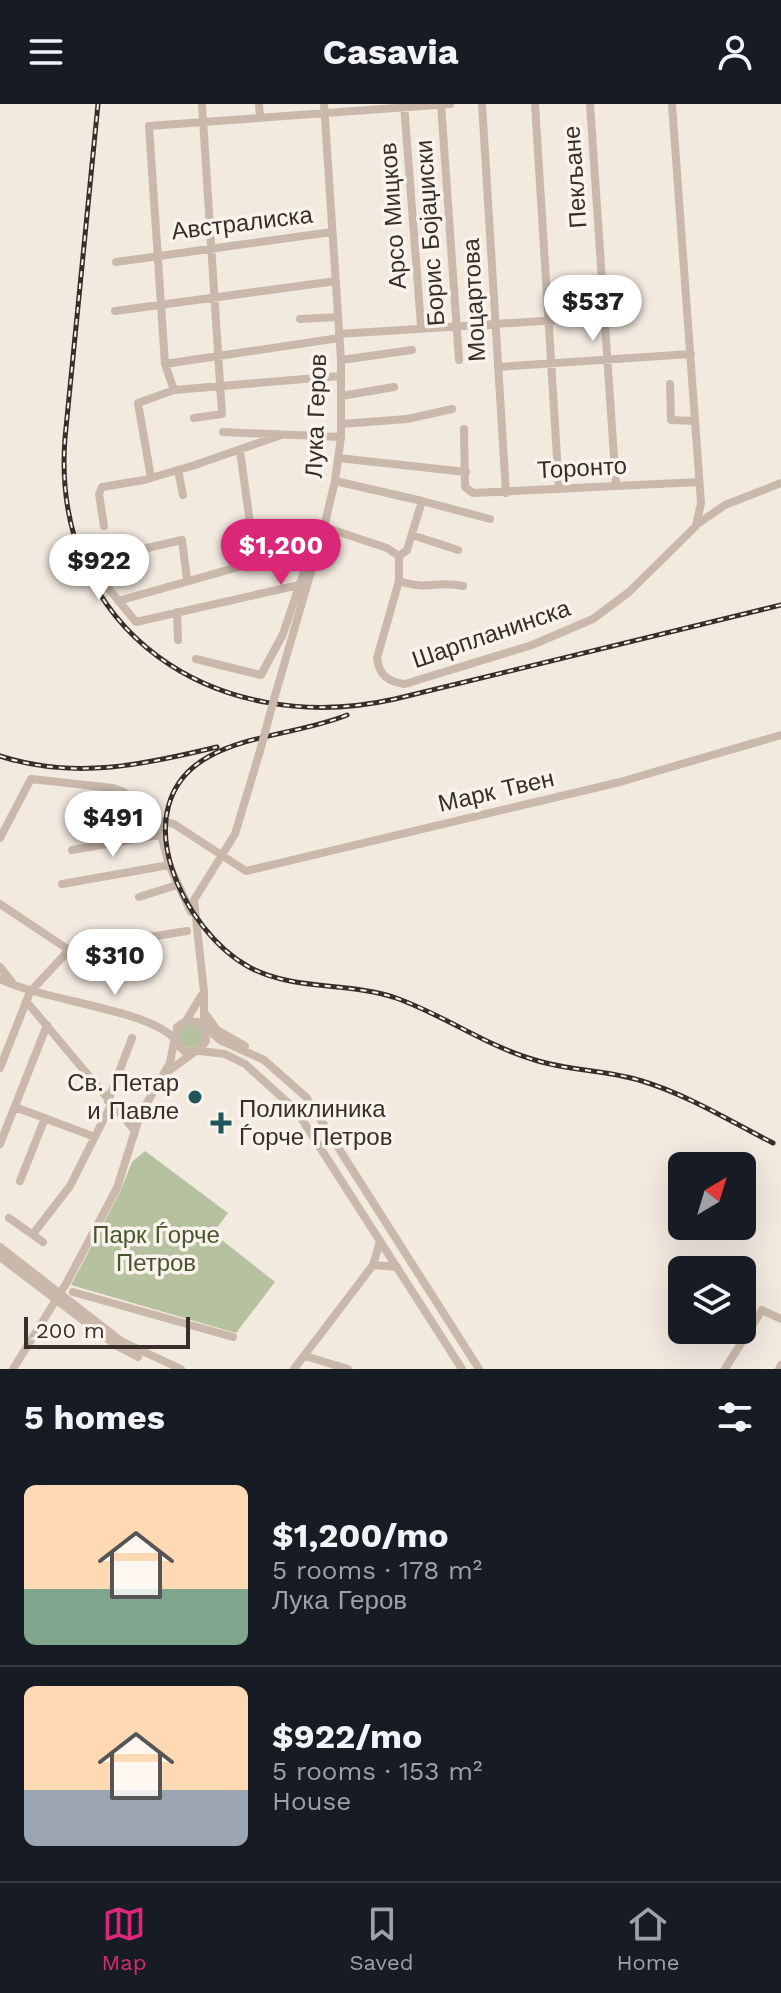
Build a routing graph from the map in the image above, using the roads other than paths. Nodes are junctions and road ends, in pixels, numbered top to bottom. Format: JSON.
{"nodes":[{"id":1,"x":202,"y":104,"type":"edge"},
{"id":2,"x":259,"y":104,"type":"edge"},
{"id":3,"x":441,"y":104,"type":"edge"},
{"id":4,"x":450,"y":104,"type":"edge"},
{"id":5,"x":482,"y":104,"type":"edge"},
{"id":6,"x":535,"y":104,"type":"edge"},
{"id":7,"x":590,"y":104,"type":"edge"},
{"id":8,"x":672,"y":104,"type":"edge"},
{"id":9,"x":404,"y":106,"type":"edge"},
{"id":10,"x":324,"y":108,"type":"edge"},
{"id":11,"x":260,"y":118,"type":"junction"},
{"id":12,"x":204,"y":120,"type":"junction"},
{"id":13,"x":332,"y":232,"type":"junction"},
{"id":14,"x":212,"y":246,"type":"junction"},
{"id":15,"x":158,"y":255,"type":"junction"},
{"id":16,"x":116,"y":262,"type":"dead end"},
{"id":17,"x":336,"y":281,"type":"junction"},
{"id":18,"x":216,"y":297,"type":"junction"},
{"id":19,"x":160,"y":305,"type":"junction"},
{"id":20,"x":115,"y":311,"type":"dead end"},
{"id":21,"x":338,"y":317,"type":"junction"},
{"id":22,"x":604,"y":317,"type":"junction"},
{"id":23,"x":300,"y":319,"type":"dead end"},
{"id":24,"x":549,"y":319,"type":"junction"},
{"id":25,"x":495,"y":322,"type":"junction"},
{"id":26,"x":456,"y":324,"type":"junction"},
{"id":27,"x":421,"y":326,"type":"junction"},
{"id":28,"x":339,"y":336,"type":"junction"},
{"id":29,"x":412,"y":350,"type":"dead end"},
{"id":30,"x":691,"y":354,"type":"junction"},
{"id":31,"x":219,"y":356,"type":"junction"},
{"id":32,"x":607,"y":359,"type":"junction"},
{"id":33,"x":341,"y":360,"type":"junction"},
{"id":34,"x":459,"y":360,"type":"dead end"},
{"id":35,"x":551,"y":361,"type":"junction"},
{"id":36,"x":165,"y":364,"type":"junction"},
{"id":37,"x":498,"y":367,"type":"junction"},
{"id":38,"x":341,"y":376,"type":"junction"},
{"id":39,"x":221,"y":384,"type":"junction"},
{"id":40,"x":670,"y":384,"type":"dead end"},
{"id":41,"x":394,"y":387,"type":"dead end"},
{"id":42,"x":174,"y":390,"type":"junction"},
{"id":43,"x":341,"y":396,"type":"junction"},
{"id":44,"x":452,"y":409,"type":"dead end"},
{"id":45,"x":194,"y":418,"type":"dead end"},
{"id":46,"x":695,"y":421,"type":"junction"},
{"id":47,"x":341,"y":424,"type":"junction"},
{"id":48,"x":464,"y":429,"type":"dead end"},
{"id":49,"x":223,"y":432,"type":"dead end"},
{"id":50,"x":281,"y":435,"type":"junction"},
{"id":51,"x":341,"y":437,"type":"junction"},
{"id":52,"x":240,"y":451,"type":"junction"},
{"id":53,"x":338,"y":458,"type":"junction"},
{"id":54,"x":178,"y":470,"type":"junction"},
{"id":55,"x":466,"y":472,"type":"junction"},
{"id":56,"x":151,"y":478,"type":"junction"},
{"id":57,"x":335,"y":481,"type":"junction"},
{"id":58,"x":699,"y":482,"type":"junction"},
{"id":59,"x":781,"y":483,"type":"edge"},
{"id":60,"x":616,"y":486,"type":"junction"},
{"id":61,"x":559,"y":489,"type":"junction"},
{"id":62,"x":506,"y":493,"type":"junction"},
{"id":63,"x":183,"y":495,"type":"dead end"},
{"id":64,"x":422,"y":501,"type":"junction"},
{"id":65,"x":490,"y":519,"type":"dead end"},
{"id":66,"x":250,"y":523,"type":"dead end"},
{"id":67,"x":104,"y":526,"type":"dead end"},
{"id":68,"x":696,"y":526,"type":"junction"},
{"id":69,"x":324,"y":527,"type":"junction"},
{"id":70,"x":412,"y":535,"type":"junction"},
{"id":71,"x":458,"y":550,"type":"dead end"},
{"id":72,"x":314,"y":551,"type":"junction"},
{"id":73,"x":399,"y":556,"type":"junction"},
{"id":74,"x":187,"y":579,"type":"junction"},
{"id":75,"x":399,"y":581,"type":"junction"},
{"id":76,"x":299,"y":585,"type":"junction"},
{"id":77,"x":463,"y":586,"type":"dead end"},
{"id":78,"x":118,"y":601,"type":"junction"},
{"id":79,"x":177,"y":612,"type":"junction"},
{"id":80,"x":178,"y":640,"type":"dead end"},
{"id":81,"x":196,"y":659,"type":"dead end"},
{"id":82,"x":781,"y":735,"type":"edge"},
{"id":83,"x":157,"y":820,"type":"junction"},
{"id":84,"x":159,"y":835,"type":"junction"},
{"id":85,"x":0,"y":838,"type":"edge"},
{"id":86,"x":72,"y":850,"type":"dead end"},
{"id":87,"x":222,"y":856,"type":"junction"},
{"id":88,"x":169,"y":865,"type":"junction"},
{"id":89,"x":62,"y":884,"type":"dead end"},
{"id":90,"x":177,"y":885,"type":"junction"},
{"id":91,"x":139,"y":897,"type":"dead end"},
{"id":92,"x":0,"y":904,"type":"edge"},
{"id":93,"x":193,"y":917,"type":"junction"},
{"id":94,"x":187,"y":931,"type":"dead end"},
{"id":95,"x":69,"y":950,"type":"junction"},
{"id":96,"x":0,"y":967,"type":"edge"},
{"id":97,"x":0,"y":979,"type":"edge"},
{"id":98,"x":203,"y":983,"type":"junction"},
{"id":99,"x":15,"y":986,"type":"junction"},
{"id":100,"x":28,"y":997,"type":"junction"},
{"id":101,"x":204,"y":1012,"type":"junction"},
{"id":102,"x":144,"y":1021,"type":"junction"},
{"id":103,"x":184,"y":1022,"type":"junction"},
{"id":104,"x":47,"y":1025,"type":"junction"},
{"id":105,"x":204,"y":1028,"type":"junction"},
{"id":106,"x":132,"y":1038,"type":"dead end"},
{"id":107,"x":174,"y":1039,"type":"junction"},
{"id":108,"x":196,"y":1052,"type":"junction"},
{"id":109,"x":255,"y":1054,"type":"junction"},
{"id":110,"x":0,"y":1068,"type":"edge"},
{"id":111,"x":159,"y":1082,"type":"junction"},
{"id":112,"x":109,"y":1103,"type":"junction"},
{"id":113,"x":15,"y":1107,"type":"junction"},
{"id":114,"x":45,"y":1118,"type":"junction"},
{"id":115,"x":135,"y":1131,"type":"junction"},
{"id":116,"x":95,"y":1137,"type":"junction"},
{"id":117,"x":0,"y":1144,"type":"edge"},
{"id":118,"x":20,"y":1181,"type":"dead end"},
{"id":119,"x":9,"y":1218,"type":"dead end"},
{"id":120,"x":33,"y":1234,"type":"junction"},
{"id":121,"x":380,"y":1241,"type":"junction"},
{"id":122,"x":43,"y":1242,"type":"dead end"},
{"id":123,"x":0,"y":1247,"type":"edge"},
{"id":124,"x":0,"y":1257,"type":"edge"},
{"id":125,"x":373,"y":1265,"type":"junction"},
{"id":126,"x":397,"y":1267,"type":"junction"},
{"id":127,"x":73,"y":1292,"type":"dead end"},
{"id":128,"x":58,"y":1296,"type":"junction"},
{"id":129,"x":781,"y":1319,"type":"edge"},
{"id":130,"x":233,"y":1337,"type":"dead end"},
{"id":131,"x":305,"y":1356,"type":"junction"},
{"id":132,"x":729,"y":1368,"type":"edge"},
{"id":133,"x":13,"y":1369,"type":"edge"},
{"id":134,"x":166,"y":1369,"type":"edge"},
{"id":135,"x":181,"y":1369,"type":"edge"},
{"id":136,"x":294,"y":1369,"type":"edge"},
{"id":137,"x":348,"y":1369,"type":"edge"},
{"id":138,"x":462,"y":1369,"type":"edge"},
{"id":139,"x":479,"y":1369,"type":"edge"}],
"edges":[{"from":1,"to":12,"type":"street"},
{"from":2,"to":11,"type":"street"},
{"from":3,"to":4,"type":"street"},
{"from":3,"to":9,"type":"street"},
{"from":3,"to":26,"type":"street","name":"Борис Бојаџиски"},
{"from":5,"to":25,"type":"street","name":"Моцартова"},
{"from":6,"to":24,"type":"street"},
{"from":7,"to":22,"type":"street","name":"Пекљане"},
{"from":8,"to":30,"type":"street"},
{"from":9,"to":10,"type":"street"},
{"from":9,"to":27,"type":"street","name":"Арсо Мицков"},
{"from":10,"to":11,"type":"street"},
{"from":10,"to":13,"type":"street","name":"Лука Геров"},
{"from":11,"to":12,"type":"street"},
{"from":12,"to":14,"type":"street"},
{"from":12,"to":15,"type":"street","name":"Австралиска"},
{"from":13,"to":14,"type":"street","name":"Австралиска"},
{"from":13,"to":17,"type":"street","name":"Лука Геров"},
{"from":14,"to":15,"type":"street","name":"Австралиска"},
{"from":14,"to":18,"type":"street"},
{"from":15,"to":16,"type":"street","name":"Австралиска"},
{"from":15,"to":19,"type":"street"},
{"from":17,"to":18,"type":"street"},
{"from":17,"to":21,"type":"street","name":"Лука Геров"},
{"from":18,"to":19,"type":"street"},
{"from":18,"to":31,"type":"street"},
{"from":19,"to":20,"type":"street"},
{"from":19,"to":36,"type":"street"},
{"from":21,"to":23,"type":"street"},
{"from":21,"to":28,"type":"street","name":"Лука Геров"},
{"from":22,"to":24,"type":"street"},
{"from":22,"to":32,"type":"street","name":"Пекљане"},
{"from":24,"to":25,"type":"street"},
{"from":24,"to":35,"type":"street"},
{"from":25,"to":26,"type":"street"},
{"from":25,"to":37,"type":"street","name":"Моцартова"},
{"from":26,"to":27,"type":"street"},
{"from":26,"to":34,"type":"street","name":"Борис Бојаџиски"},
{"from":27,"to":28,"type":"street"},
{"from":28,"to":31,"type":"street"},
{"from":28,"to":33,"type":"street","name":"Лука Геров"},
{"from":29,"to":33,"type":"street"},
{"from":30,"to":32,"type":"street"},
{"from":30,"to":46,"type":"street"},
{"from":31,"to":36,"type":"street"},
{"from":31,"to":39,"type":"street"},
{"from":32,"to":35,"type":"street"},
{"from":32,"to":60,"type":"street","name":"Пекљане"},
{"from":33,"to":38,"type":"street","name":"Лука Геров"},
{"from":35,"to":37,"type":"street"},
{"from":35,"to":61,"type":"street"},
{"from":36,"to":42,"type":"street"},
{"from":37,"to":62,"type":"street","name":"Моцартова"},
{"from":38,"to":39,"type":"street"},
{"from":38,"to":43,"type":"street","name":"Лука Геров"},
{"from":39,"to":42,"type":"street"},
{"from":39,"to":45,"type":"street"},
{"from":40,"to":46,"type":"street"},
{"from":41,"to":43,"type":"street"},
{"from":42,"to":56,"type":"street"},
{"from":43,"to":47,"type":"street","name":"Лука Геров"},
{"from":44,"to":47,"type":"street"},
{"from":46,"to":58,"type":"street"},
{"from":47,"to":51,"type":"street","name":"Лука Геров"},
{"from":48,"to":55,"type":"street"},
{"from":49,"to":50,"type":"street"},
{"from":50,"to":51,"type":"street"},
{"from":50,"to":52,"type":"street"},
{"from":51,"to":53,"type":"street","name":"Лука Геров"},
{"from":52,"to":54,"type":"street"},
{"from":52,"to":66,"type":"street"},
{"from":53,"to":55,"type":"street"},
{"from":53,"to":57,"type":"street","name":"Лука Геров"},
{"from":54,"to":56,"type":"street"},
{"from":54,"to":63,"type":"street"},
{"from":55,"to":62,"type":"street","name":"Торонто"},
{"from":56,"to":67,"type":"street"},
{"from":57,"to":64,"type":"street"},
{"from":57,"to":69,"type":"street","name":"Лука Геров"},
{"from":58,"to":60,"type":"street","name":"Торонто"},
{"from":58,"to":68,"type":"street"},
{"from":59,"to":68,"type":"street","name":"Шарпланинска"},
{"from":60,"to":61,"type":"street","name":"Торонто"},
{"from":61,"to":62,"type":"street","name":"Торонто"},
{"from":64,"to":65,"type":"street"},
{"from":64,"to":70,"type":"street"},
{"from":68,"to":75,"type":"street","name":"Шарпланинска"},
{"from":69,"to":72,"type":"street","name":"Лука Геров"},
{"from":69,"to":73,"type":"street"},
{"from":70,"to":71,"type":"street"},
{"from":70,"to":73,"type":"street"},
{"from":72,"to":74,"type":"street"},
{"from":72,"to":76,"type":"street"},
{"from":72,"to":87,"type":"street","name":"Лука Геров","bridge":true},
{"from":73,"to":75,"type":"street","name":"Шарпланинска"},
{"from":74,"to":78,"type":"street"},
{"from":74,"to":78,"type":"street"},
{"from":75,"to":77,"type":"street"},
{"from":76,"to":79,"type":"street"},
{"from":76,"to":81,"type":"street"},
{"from":78,"to":79,"type":"street"},
{"from":79,"to":80,"type":"street"},
{"from":82,"to":87,"type":"street","name":"Марк Твен"},
{"from":83,"to":84,"type":"street"},
{"from":83,"to":85,"type":"street"},
{"from":83,"to":87,"type":"street"},
{"from":84,"to":86,"type":"street"},
{"from":84,"to":88,"type":"street"},
{"from":87,"to":93,"type":"street","name":"Лука Геров"},
{"from":88,"to":89,"type":"street"},
{"from":88,"to":90,"type":"street"},
{"from":90,"to":91,"type":"street"},
{"from":90,"to":93,"type":"street"},
{"from":92,"to":95,"type":"street"},
{"from":93,"to":98,"type":"street","name":"Лука Геров"},
{"from":94,"to":95,"type":"street"},
{"from":95,"to":100,"type":"street"},
{"from":96,"to":99,"type":"street"},
{"from":97,"to":99,"type":"street"},
{"from":98,"to":101,"type":"street","name":"Лука Геров"},
{"from":98,"to":103,"type":"street"},
{"from":99,"to":100,"type":"street"},
{"from":100,"to":102,"type":"street"},
{"from":100,"to":104,"type":"street"},
{"from":100,"to":110,"type":"street"},
{"from":101,"to":105,"type":"street","name":"Лука Геров"},
{"from":101,"to":109,"type":"street"},
{"from":102,"to":103,"type":"street"},
{"from":102,"to":107,"type":"street"},
{"from":103,"to":105,"type":"street"},
{"from":103,"to":107,"type":"street"},
{"from":104,"to":112,"type":"street"},
{"from":104,"to":113,"type":"street"},
{"from":105,"to":108,"type":"street"},
{"from":105,"to":109,"type":"street"},
{"from":106,"to":112,"type":"street"},
{"from":107,"to":108,"type":"street"},
{"from":107,"to":111,"type":"street"},
{"from":108,"to":111,"type":"street"},
{"from":108,"to":121,"type":"street"},
{"from":109,"to":139,"type":"street"},
{"from":111,"to":115,"type":"street"},
{"from":112,"to":115,"type":"street"},
{"from":112,"to":116,"type":"street"},
{"from":113,"to":114,"type":"street"},
{"from":113,"to":117,"type":"street"},
{"from":114,"to":116,"type":"street"},
{"from":114,"to":118,"type":"street"},
{"from":115,"to":128,"type":"street"},
{"from":116,"to":120,"type":"street"},
{"from":119,"to":120,"type":"street"},
{"from":120,"to":122,"type":"street"},
{"from":121,"to":125,"type":"street"},
{"from":121,"to":126,"type":"street"},
{"from":123,"to":128,"type":"street"},
{"from":124,"to":128,"type":"street"},
{"from":125,"to":126,"type":"street"},
{"from":125,"to":131,"type":"street"},
{"from":126,"to":138,"type":"street"},
{"from":127,"to":130,"type":"street"},
{"from":128,"to":133,"type":"street"},
{"from":128,"to":134,"type":"street"},
{"from":128,"to":135,"type":"street"},
{"from":129,"to":132,"type":"street"},
{"from":131,"to":136,"type":"street"},
{"from":131,"to":137,"type":"street"}]}
